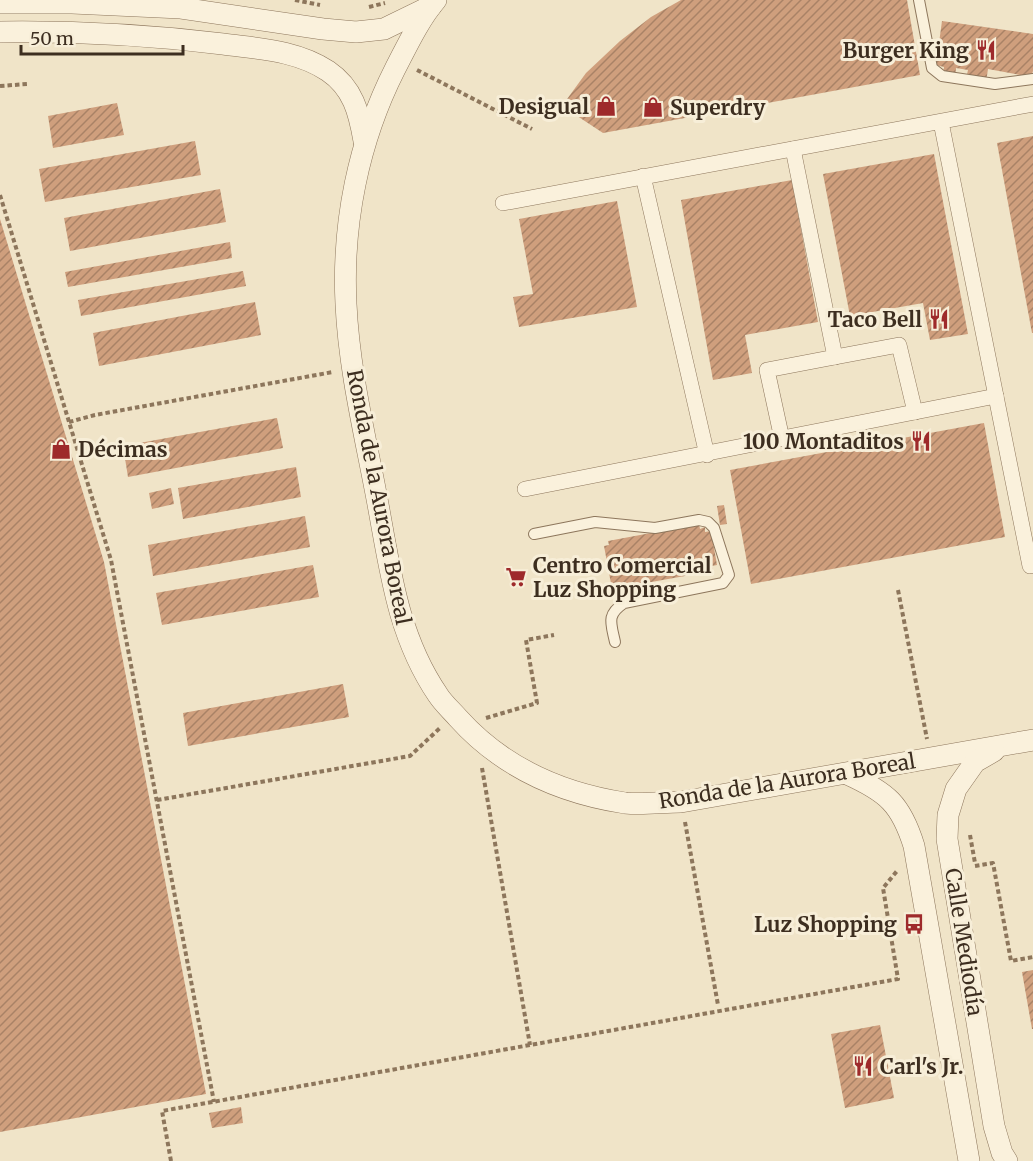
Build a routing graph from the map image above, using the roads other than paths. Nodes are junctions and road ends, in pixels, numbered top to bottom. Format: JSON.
{"nodes":[{"id":1,"x":919,"y":0,"type":"edge"},
{"id":2,"x":0,"y":3,"type":"edge"},
{"id":3,"x":433,"y":3,"type":"edge"},
{"id":4,"x":0,"y":32,"type":"edge"},
{"id":5,"x":1033,"y":79,"type":"edge"},
{"id":6,"x":1033,"y":104,"type":"edge"},
{"id":7,"x":941,"y":122,"type":"junction"},
{"id":8,"x":364,"y":144,"type":"junction"},
{"id":9,"x":793,"y":149,"type":"junction"},
{"id":10,"x":643,"y":176,"type":"junction"},
{"id":11,"x":502,"y":202,"type":"dead end"},
{"id":12,"x":835,"y":357,"type":"junction"},
{"id":13,"x":996,"y":396,"type":"junction"},
{"id":14,"x":915,"y":412,"type":"junction"},
{"id":15,"x":782,"y":439,"type":"junction"},
{"id":16,"x":707,"y":454,"type":"junction"},
{"id":17,"x":525,"y":489,"type":"dead end"},
{"id":18,"x":534,"y":534,"type":"dead end"},
{"id":19,"x":1030,"y":566,"type":"dead end"},
{"id":20,"x":615,"y":642,"type":"dead end"},
{"id":21,"x":1033,"y":740,"type":"edge"},
{"id":22,"x":1006,"y":745,"type":"junction"},
{"id":23,"x":847,"y":774,"type":"junction"},
{"id":24,"x":969,"y":1161,"type":"edge"},
{"id":25,"x":1007,"y":1161,"type":"edge"}],
"edges":[{"from":1,"to":5,"type":"lane"},
{"from":2,"to":3,"type":"street"},
{"from":3,"to":8,"type":"street","name":"Ronda de la Aurora Boreal"},
{"from":4,"to":8,"type":"street"},
{"from":6,"to":7,"type":"street"},
{"from":7,"to":9,"type":"street"},
{"from":7,"to":13,"type":"street"},
{"from":8,"to":23,"type":"street","name":"Ronda de la Aurora Boreal"},
{"from":9,"to":10,"type":"street"},
{"from":9,"to":12,"type":"street"},
{"from":10,"to":11,"type":"street"},
{"from":10,"to":16,"type":"street"},
{"from":12,"to":14,"type":"street"},
{"from":12,"to":15,"type":"street"},
{"from":13,"to":14,"type":"street"},
{"from":13,"to":19,"type":"street"},
{"from":14,"to":15,"type":"street"},
{"from":15,"to":16,"type":"street"},
{"from":16,"to":17,"type":"street"},
{"from":18,"to":20,"type":"lane"},
{"from":21,"to":22,"type":"street","name":"Ronda de la Aurora Boreal"},
{"from":22,"to":23,"type":"street","name":"Ronda de la Aurora Boreal"},
{"from":22,"to":25,"type":"street","name":"Calle Mediodía"},
{"from":23,"to":24,"type":"street","name":"Calle Mediodía"}]}
